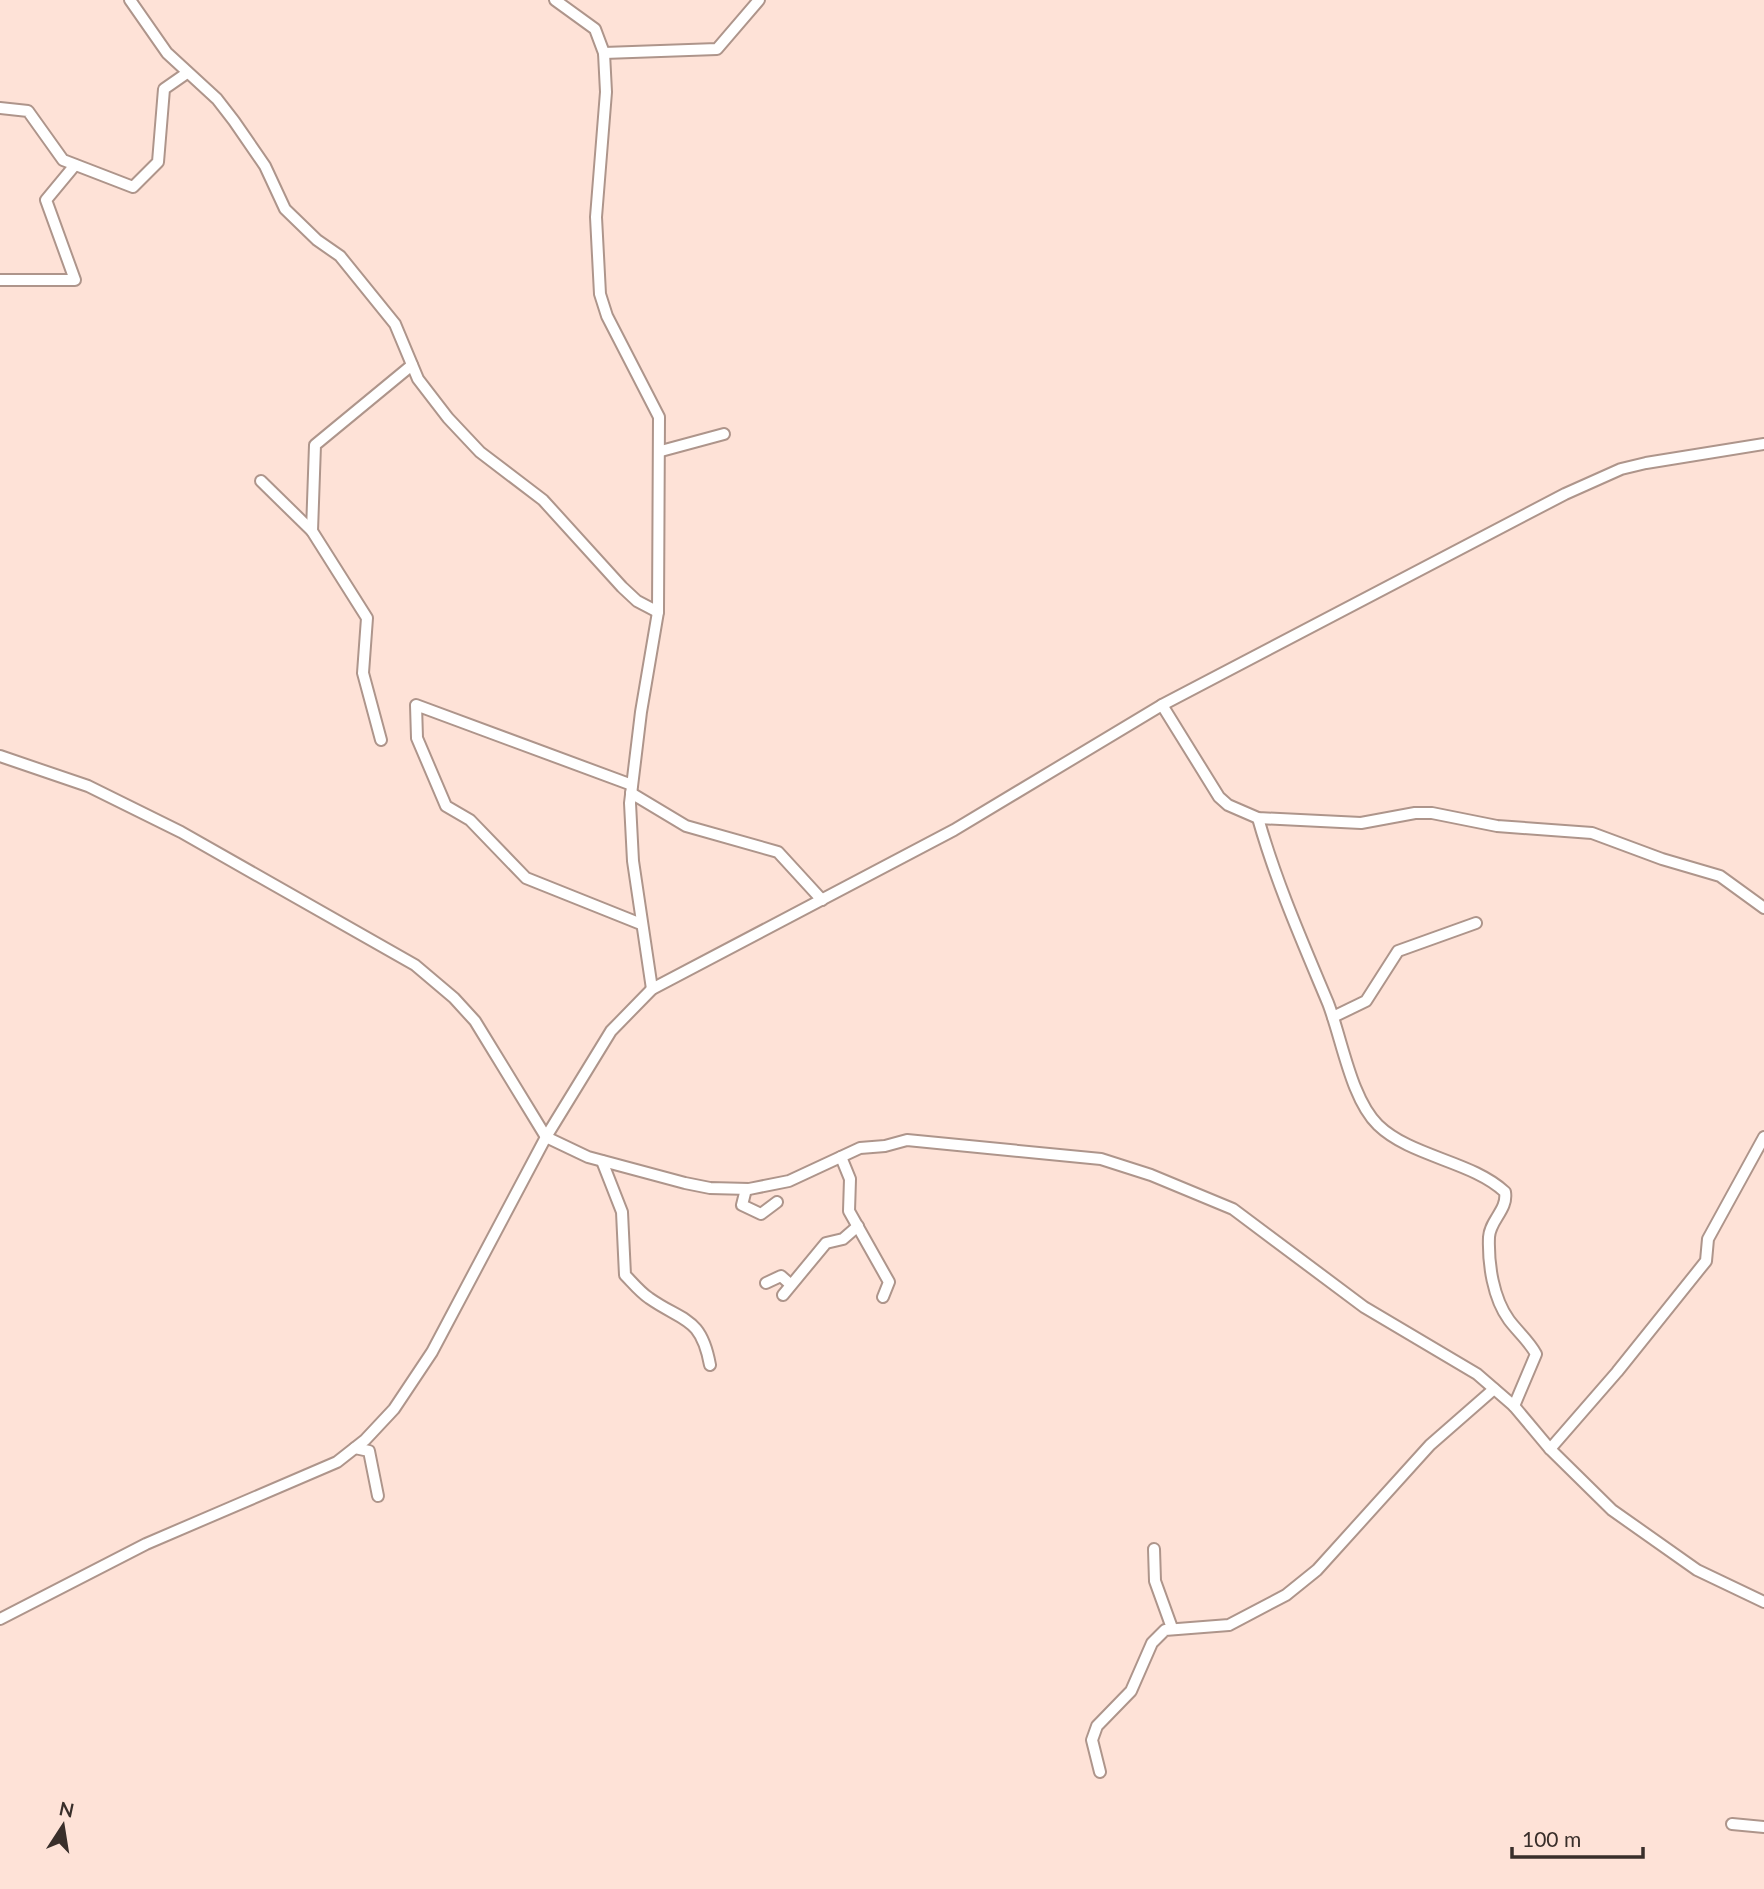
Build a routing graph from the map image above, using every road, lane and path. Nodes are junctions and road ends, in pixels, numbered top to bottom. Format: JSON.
{"nodes":[{"id":1,"x":130,"y":0,"type":"edge"},
{"id":2,"x":555,"y":0,"type":"edge"},
{"id":3,"x":759,"y":0,"type":"edge"},
{"id":4,"x":604,"y":53,"type":"junction"},
{"id":5,"x":187,"y":73,"type":"junction"},
{"id":6,"x":0,"y":108,"type":"edge"},
{"id":7,"x":75,"y":165,"type":"junction"},
{"id":8,"x":0,"y":280,"type":"edge"},
{"id":9,"x":412,"y":365,"type":"junction"},
{"id":10,"x":724,"y":435,"type":"dead end"},
{"id":11,"x":1764,"y":444,"type":"edge"},
{"id":12,"x":661,"y":451,"type":"junction"},
{"id":13,"x":261,"y":481,"type":"dead end"},
{"id":14,"x":312,"y":531,"type":"junction"},
{"id":15,"x":658,"y":612,"type":"junction"},
{"id":16,"x":1162,"y":705,"type":"junction"},
{"id":17,"x":382,"y":740,"type":"dead end"},
{"id":18,"x":0,"y":757,"type":"edge"},
{"id":19,"x":632,"y":789,"type":"junction"},
{"id":20,"x":1258,"y":818,"type":"junction"},
{"id":21,"x":822,"y":900,"type":"junction"},
{"id":22,"x":1764,"y":908,"type":"edge"},
{"id":23,"x":1476,"y":923,"type":"dead end"},
{"id":24,"x":641,"y":924,"type":"junction"},
{"id":25,"x":652,"y":989,"type":"junction"},
{"id":26,"x":1333,"y":1017,"type":"junction"},
{"id":27,"x":546,"y":1137,"type":"junction"},
{"id":28,"x":1764,"y":1138,"type":"edge"},
{"id":29,"x":841,"y":1157,"type":"junction"},
{"id":30,"x":602,"y":1161,"type":"junction"},
{"id":31,"x":746,"y":1189,"type":"junction"},
{"id":32,"x":777,"y":1202,"type":"dead end"},
{"id":33,"x":858,"y":1226,"type":"junction"},
{"id":34,"x":765,"y":1283,"type":"dead end"},
{"id":35,"x":790,"y":1284,"type":"junction"},
{"id":36,"x":783,"y":1295,"type":"dead end"},
{"id":37,"x":883,"y":1297,"type":"dead end"},
{"id":38,"x":710,"y":1365,"type":"dead end"},
{"id":39,"x":1494,"y":1389,"type":"junction"},
{"id":40,"x":1514,"y":1406,"type":"junction"},
{"id":41,"x":355,"y":1448,"type":"junction"},
{"id":42,"x":1550,"y":1449,"type":"junction"},
{"id":43,"x":378,"y":1496,"type":"dead end"},
{"id":44,"x":1154,"y":1549,"type":"dead end"},
{"id":45,"x":1764,"y":1602,"type":"edge"},
{"id":46,"x":0,"y":1619,"type":"edge"},
{"id":47,"x":1172,"y":1628,"type":"junction"},
{"id":48,"x":1100,"y":1772,"type":"dead end"},
{"id":49,"x":1732,"y":1824,"type":"dead end"},
{"id":50,"x":1764,"y":1827,"type":"edge"}],
"edges":[{"from":1,"to":5,"type":"street"},
{"from":2,"to":4,"type":"street"},
{"from":3,"to":4,"type":"street"},
{"from":4,"to":12,"type":"street"},
{"from":5,"to":7,"type":"street"},
{"from":5,"to":9,"type":"street"},
{"from":6,"to":7,"type":"street"},
{"from":7,"to":8,"type":"street"},
{"from":9,"to":14,"type":"street"},
{"from":9,"to":15,"type":"street"},
{"from":10,"to":12,"type":"street"},
{"from":11,"to":16,"type":"street"},
{"from":12,"to":15,"type":"street"},
{"from":13,"to":14,"type":"street"},
{"from":14,"to":17,"type":"street"},
{"from":15,"to":19,"type":"street"},
{"from":16,"to":20,"type":"street"},
{"from":16,"to":21,"type":"street"},
{"from":18,"to":27,"type":"street"},
{"from":19,"to":21,"type":"street"},
{"from":19,"to":24,"type":"street"},
{"from":19,"to":24,"type":"street"},
{"from":20,"to":22,"type":"street"},
{"from":20,"to":26,"type":"street"},
{"from":21,"to":25,"type":"street"},
{"from":23,"to":26,"type":"street"},
{"from":24,"to":25,"type":"street"},
{"from":25,"to":27,"type":"street"},
{"from":26,"to":40,"type":"street"},
{"from":27,"to":30,"type":"street"},
{"from":27,"to":41,"type":"street"},
{"from":28,"to":42,"type":"street"},
{"from":29,"to":31,"type":"street"},
{"from":29,"to":33,"type":"street"},
{"from":29,"to":39,"type":"street"},
{"from":30,"to":31,"type":"street"},
{"from":30,"to":38,"type":"street"},
{"from":31,"to":32,"type":"street"},
{"from":33,"to":35,"type":"street"},
{"from":33,"to":37,"type":"street"},
{"from":34,"to":35,"type":"street"},
{"from":35,"to":36,"type":"street"},
{"from":39,"to":40,"type":"street"},
{"from":39,"to":47,"type":"street"},
{"from":40,"to":42,"type":"street"},
{"from":41,"to":43,"type":"street"},
{"from":41,"to":46,"type":"street"},
{"from":42,"to":45,"type":"street"},
{"from":44,"to":47,"type":"street"},
{"from":47,"to":48,"type":"street"},
{"from":49,"to":50,"type":"street"}]}
